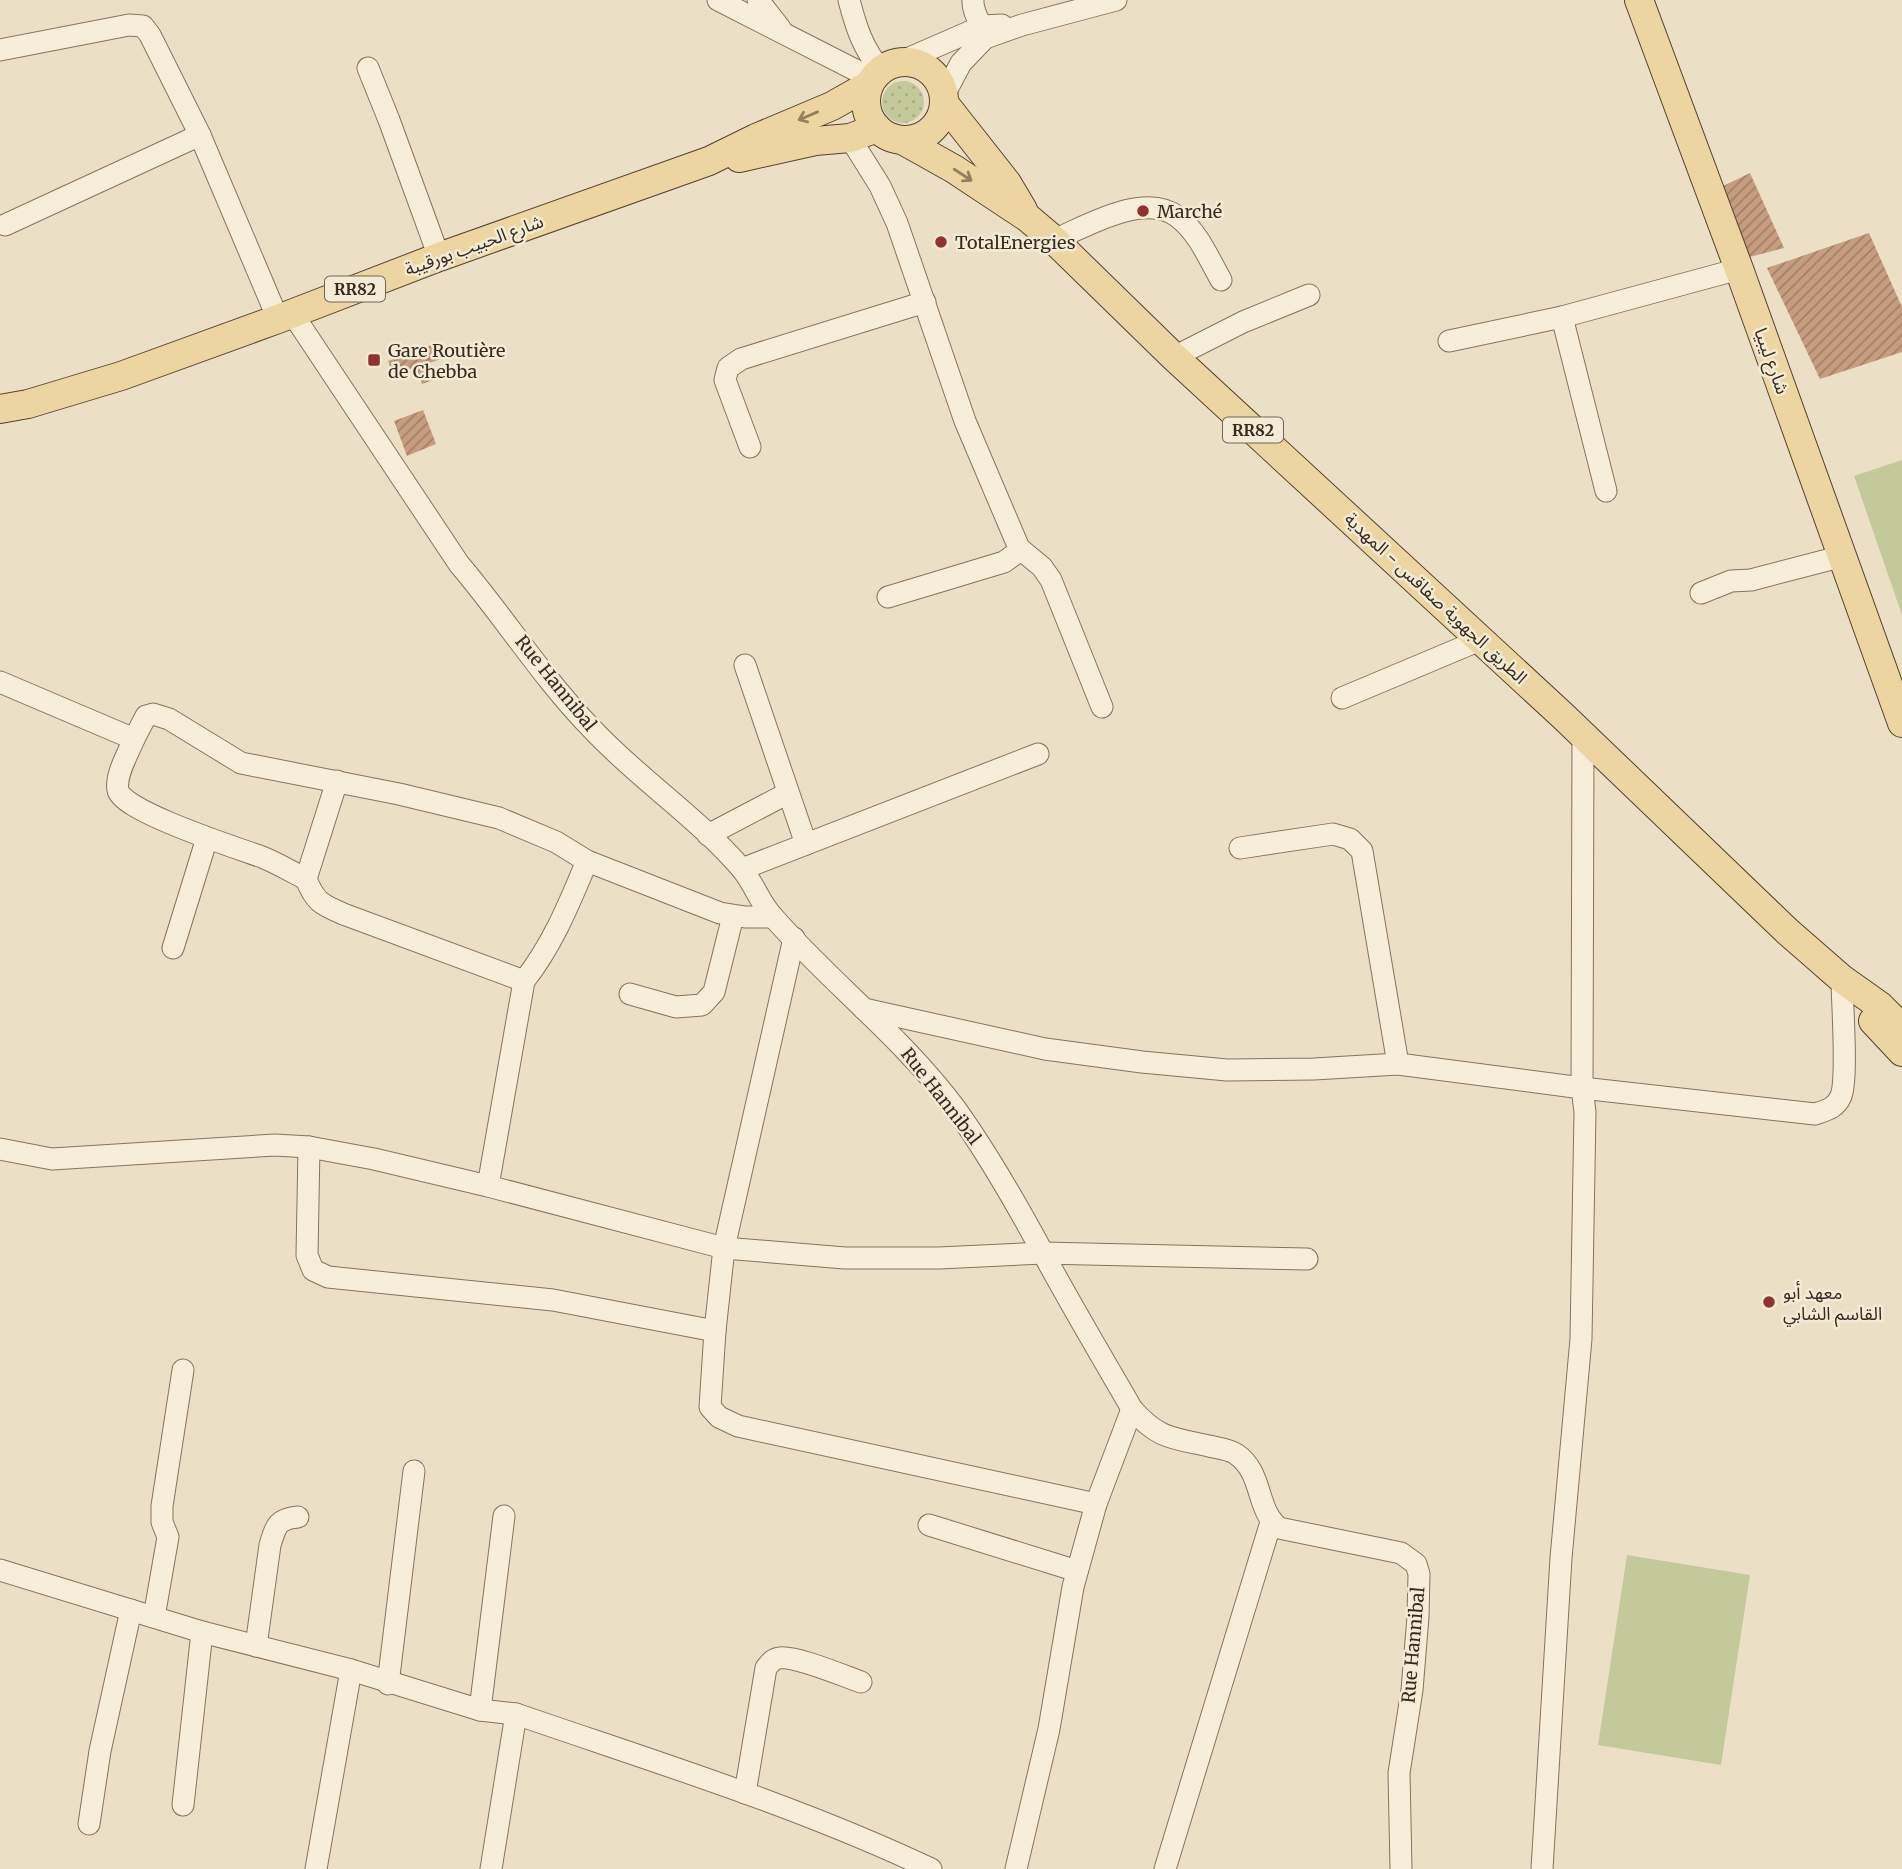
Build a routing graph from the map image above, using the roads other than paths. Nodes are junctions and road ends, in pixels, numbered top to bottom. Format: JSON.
{"nodes":[{"id":1,"x":718,"y":0,"type":"edge"},
{"id":2,"x":758,"y":0,"type":"edge"},
{"id":3,"x":849,"y":0,"type":"edge"},
{"id":4,"x":973,"y":0,"type":"edge"},
{"id":5,"x":1116,"y":0,"type":"edge"},
{"id":6,"x":1639,"y":0,"type":"edge"},
{"id":7,"x":784,"y":32,"type":"junction"},
{"id":8,"x":984,"y":32,"type":"junction"},
{"id":9,"x":0,"y":50,"type":"edge"},
{"id":10,"x":368,"y":68,"type":"dead end"},
{"id":11,"x":880,"y":74,"type":"junction"},
{"id":12,"x":944,"y":99,"type":"junction"},
{"id":13,"x":877,"y":128,"type":"junction"},
{"id":14,"x":200,"y":135,"type":"junction"},
{"id":15,"x":850,"y":138,"type":"junction"},
{"id":16,"x":904,"y":141,"type":"junction"},
{"id":17,"x":709,"y":161,"type":"junction"},
{"id":18,"x":1028,"y":218,"type":"junction"},
{"id":19,"x":5,"y":225,"type":"dead end"},
{"id":20,"x":1054,"y":240,"type":"junction"},
{"id":21,"x":439,"y":257,"type":"junction"},
{"id":22,"x":1739,"y":269,"type":"junction"},
{"id":23,"x":1222,"y":280,"type":"dead end"},
{"id":24,"x":1309,"y":295,"type":"dead end"},
{"id":25,"x":925,"y":302,"type":"junction"},
{"id":26,"x":285,"y":316,"type":"junction"},
{"id":27,"x":1562,"y":317,"type":"junction"},
{"id":28,"x":1449,"y":341,"type":"dead end"},
{"id":29,"x":1174,"y":357,"type":"junction"},
{"id":30,"x":0,"y":409,"type":"edge"},
{"id":31,"x":750,"y":447,"type":"dead end"},
{"id":32,"x":1606,"y":491,"type":"dead end"},
{"id":33,"x":1019,"y":548,"type":"junction"},
{"id":34,"x":1843,"y":556,"type":"junction"},
{"id":35,"x":1701,"y":593,"type":"dead end"},
{"id":36,"x":888,"y":597,"type":"dead end"},
{"id":37,"x":1480,"y":640,"type":"junction"},
{"id":38,"x":745,"y":665,"type":"dead end"},
{"id":39,"x":0,"y":682,"type":"edge"},
{"id":40,"x":1342,"y":698,"type":"dead end"},
{"id":41,"x":1102,"y":707,"type":"dead end"},
{"id":42,"x":1902,"y":723,"type":"edge"},
{"id":43,"x":1583,"y":737,"type":"junction"},
{"id":44,"x":134,"y":739,"type":"junction"},
{"id":45,"x":1038,"y":754,"type":"dead end"},
{"id":46,"x":337,"y":782,"type":"junction"},
{"id":47,"x":788,"y":793,"type":"junction"},
{"id":48,"x":708,"y":835,"type":"junction"},
{"id":49,"x":207,"y":838,"type":"junction"},
{"id":50,"x":806,"y":844,"type":"junction"},
{"id":51,"x":1240,"y":848,"type":"dead end"},
{"id":52,"x":587,"y":861,"type":"junction"},
{"id":53,"x":742,"y":869,"type":"junction"},
{"id":54,"x":306,"y":879,"type":"junction"},
{"id":55,"x":733,"y":916,"type":"junction"},
{"id":56,"x":772,"y":917,"type":"junction"},
{"id":57,"x":794,"y":938,"type":"junction"},
{"id":58,"x":173,"y":947,"type":"dead end"},
{"id":59,"x":1842,"y":979,"type":"junction"},
{"id":60,"x":524,"y":981,"type":"junction"},
{"id":61,"x":630,"y":994,"type":"dead end"},
{"id":62,"x":861,"y":1008,"type":"junction"},
{"id":63,"x":1902,"y":1028,"type":"edge"},
{"id":64,"x":1902,"y":1052,"type":"edge"},
{"id":65,"x":1398,"y":1064,"type":"junction"},
{"id":66,"x":1582,"y":1088,"type":"junction"},
{"id":67,"x":309,"y":1147,"type":"junction"},
{"id":68,"x":0,"y":1149,"type":"edge"},
{"id":69,"x":488,"y":1186,"type":"junction"},
{"id":70,"x":724,"y":1248,"type":"junction"},
{"id":71,"x":1043,"y":1253,"type":"junction"},
{"id":72,"x":1307,"y":1259,"type":"dead end"},
{"id":73,"x":715,"y":1331,"type":"junction"},
{"id":74,"x":183,"y":1370,"type":"dead end"},
{"id":75,"x":1132,"y":1409,"type":"junction"},
{"id":76,"x":414,"y":1471,"type":"dead end"},
{"id":77,"x":1096,"y":1504,"type":"junction"},
{"id":78,"x":504,"y":1516,"type":"dead end"},
{"id":79,"x":299,"y":1517,"type":"dead end"},
{"id":80,"x":1271,"y":1522,"type":"junction"},
{"id":81,"x":929,"y":1525,"type":"dead end"},
{"id":82,"x":1077,"y":1571,"type":"junction"},
{"id":83,"x":1,"y":1577,"type":"edge"},
{"id":84,"x":131,"y":1610,"type":"junction"},
{"id":85,"x":154,"y":1617,"type":"junction"},
{"id":86,"x":202,"y":1632,"type":"junction"},
{"id":87,"x":256,"y":1646,"type":"junction"},
{"id":88,"x":351,"y":1670,"type":"junction"},
{"id":89,"x":861,"y":1682,"type":"dead end"},
{"id":90,"x":388,"y":1684,"type":"junction"},
{"id":91,"x":480,"y":1710,"type":"junction"},
{"id":92,"x":516,"y":1714,"type":"junction"},
{"id":93,"x":745,"y":1793,"type":"junction"},
{"id":94,"x":183,"y":1805,"type":"dead end"},
{"id":95,"x":89,"y":1824,"type":"dead end"},
{"id":96,"x":316,"y":1869,"type":"edge"},
{"id":97,"x":491,"y":1869,"type":"edge"},
{"id":98,"x":931,"y":1869,"type":"edge"},
{"id":99,"x":1016,"y":1869,"type":"edge"},
{"id":100,"x":1165,"y":1869,"type":"edge"},
{"id":101,"x":1401,"y":1869,"type":"edge"},
{"id":102,"x":1542,"y":1869,"type":"edge"}],
"edges":[{"from":1,"to":7,"type":"street"},
{"from":2,"to":7,"type":"street"},
{"from":3,"to":11,"type":"street"},
{"from":4,"to":8,"type":"street"},
{"from":5,"to":8,"type":"street"},
{"from":6,"to":22,"type":"main road","name":"شارع ليبيا"},
{"from":7,"to":11,"type":"street"},
{"from":8,"to":11,"type":"street"},
{"from":8,"to":12,"type":"street"},
{"from":9,"to":14,"type":"street","name":"Rue Hannibal"},
{"from":10,"to":21,"type":"street"},
{"from":11,"to":12,"type":"main road","number":"RR82"},
{"from":11,"to":13,"type":"main road"},
{"from":11,"to":17,"type":"main road","name":"شارع الحبيب بورقيبة","number":"RR82","one_way":true},
{"from":12,"to":16,"type":"main road"},
{"from":12,"to":18,"type":"main road","name":"الطريق الجهوية صفاقس - المهدية","number":"RR82"},
{"from":13,"to":15,"type":"main road","name":"شارع الحبيب بورقيبة","number":"RR82"},
{"from":13,"to":16,"type":"main road","number":"RR82"},
{"from":14,"to":19,"type":"street"},
{"from":14,"to":26,"type":"street","name":"Rue Hannibal"},
{"from":15,"to":17,"type":"main road","name":"شارع الحبيب بورقيبة","number":"RR82"},
{"from":15,"to":25,"type":"street"},
{"from":16,"to":18,"type":"main road","name":"الطريق الجهوية صفاقس - المهدية","number":"RR82","one_way":true},
{"from":17,"to":21,"type":"main road","name":"شارع الحبيب بورقيبة","number":"RR82"},
{"from":18,"to":20,"type":"main road","name":"الطريق الجهوية صفاقس - المهدية","number":"RR82"},
{"from":20,"to":23,"type":"street"},
{"from":20,"to":29,"type":"main road","name":"الطريق الجهوية صفاقس - المهدية","number":"RR82"},
{"from":21,"to":26,"type":"main road","name":"شارع الحبيب بورقيبة","number":"RR82"},
{"from":22,"to":27,"type":"street"},
{"from":22,"to":34,"type":"main road","name":"شارع ليبيا"},
{"from":24,"to":29,"type":"street"},
{"from":25,"to":31,"type":"street"},
{"from":25,"to":33,"type":"street"},
{"from":26,"to":30,"type":"main road","name":"شارع الحبيب بورقيبة","number":"RR82"},
{"from":26,"to":48,"type":"street","name":"Rue Hannibal"},
{"from":27,"to":28,"type":"street"},
{"from":27,"to":32,"type":"street"},
{"from":29,"to":37,"type":"main road","name":"الطريق الجهوية صفاقس - المهدية","number":"RR82"},
{"from":33,"to":36,"type":"street"},
{"from":33,"to":41,"type":"street"},
{"from":34,"to":35,"type":"street"},
{"from":34,"to":42,"type":"main road","name":"شارع ليبيا"},
{"from":37,"to":40,"type":"street"},
{"from":37,"to":43,"type":"main road","name":"الطريق الجهوية صفاقس - المهدية","number":"RR82"},
{"from":38,"to":47,"type":"street"},
{"from":39,"to":44,"type":"street"},
{"from":43,"to":59,"type":"main road","name":"الطريق الجهوية صفاقس - المهدية","number":"RR82"},
{"from":43,"to":66,"type":"street"},
{"from":44,"to":46,"type":"street"},
{"from":44,"to":49,"type":"street"},
{"from":45,"to":50,"type":"street"},
{"from":46,"to":52,"type":"street"},
{"from":46,"to":54,"type":"street"},
{"from":47,"to":48,"type":"street"},
{"from":47,"to":50,"type":"street"},
{"from":48,"to":53,"type":"street","name":"Rue Hannibal"},
{"from":49,"to":54,"type":"street"},
{"from":49,"to":58,"type":"street"},
{"from":50,"to":53,"type":"street"},
{"from":51,"to":65,"type":"street"},
{"from":52,"to":55,"type":"street"},
{"from":52,"to":60,"type":"street"},
{"from":53,"to":56,"type":"street","name":"Rue Hannibal"},
{"from":54,"to":60,"type":"street"},
{"from":55,"to":56,"type":"street"},
{"from":55,"to":61,"type":"street"},
{"from":56,"to":57,"type":"street","name":"Rue Hannibal"},
{"from":57,"to":62,"type":"street","name":"Rue Hannibal"},
{"from":57,"to":70,"type":"street"},
{"from":59,"to":63,"type":"main road","name":"الطريق الجهوية صفاقس - المهدية","number":"RR82"},
{"from":59,"to":64,"type":"main road","name":"الطريق الجهوية صفاقس - المهدية","number":"RR82"},
{"from":59,"to":66,"type":"street"},
{"from":60,"to":69,"type":"street"},
{"from":62,"to":65,"type":"street"},
{"from":62,"to":71,"type":"street","name":"Rue Hannibal"},
{"from":65,"to":66,"type":"street"},
{"from":66,"to":102,"type":"street"},
{"from":67,"to":68,"type":"street"},
{"from":67,"to":69,"type":"street"},
{"from":67,"to":73,"type":"street"},
{"from":69,"to":70,"type":"street"},
{"from":70,"to":71,"type":"street"},
{"from":70,"to":73,"type":"street"},
{"from":71,"to":72,"type":"street"},
{"from":71,"to":75,"type":"street","name":"Rue Hannibal"},
{"from":73,"to":77,"type":"street"},
{"from":74,"to":85,"type":"street"},
{"from":75,"to":77,"type":"street"},
{"from":75,"to":80,"type":"street","name":"Rue Hannibal"},
{"from":76,"to":90,"type":"street"},
{"from":77,"to":82,"type":"street"},
{"from":78,"to":91,"type":"street"},
{"from":79,"to":87,"type":"street"},
{"from":80,"to":100,"type":"street"},
{"from":80,"to":101,"type":"street","name":"Rue Hannibal"},
{"from":81,"to":82,"type":"street"},
{"from":82,"to":99,"type":"street"},
{"from":83,"to":84,"type":"street"},
{"from":84,"to":85,"type":"street"},
{"from":84,"to":95,"type":"street"},
{"from":85,"to":86,"type":"street"},
{"from":86,"to":87,"type":"street"},
{"from":86,"to":94,"type":"street"},
{"from":87,"to":88,"type":"street"},
{"from":88,"to":90,"type":"street"},
{"from":88,"to":96,"type":"street"},
{"from":89,"to":93,"type":"street"},
{"from":90,"to":91,"type":"street"},
{"from":91,"to":92,"type":"street"},
{"from":92,"to":93,"type":"street"},
{"from":92,"to":97,"type":"street"},
{"from":93,"to":98,"type":"street"}]}
